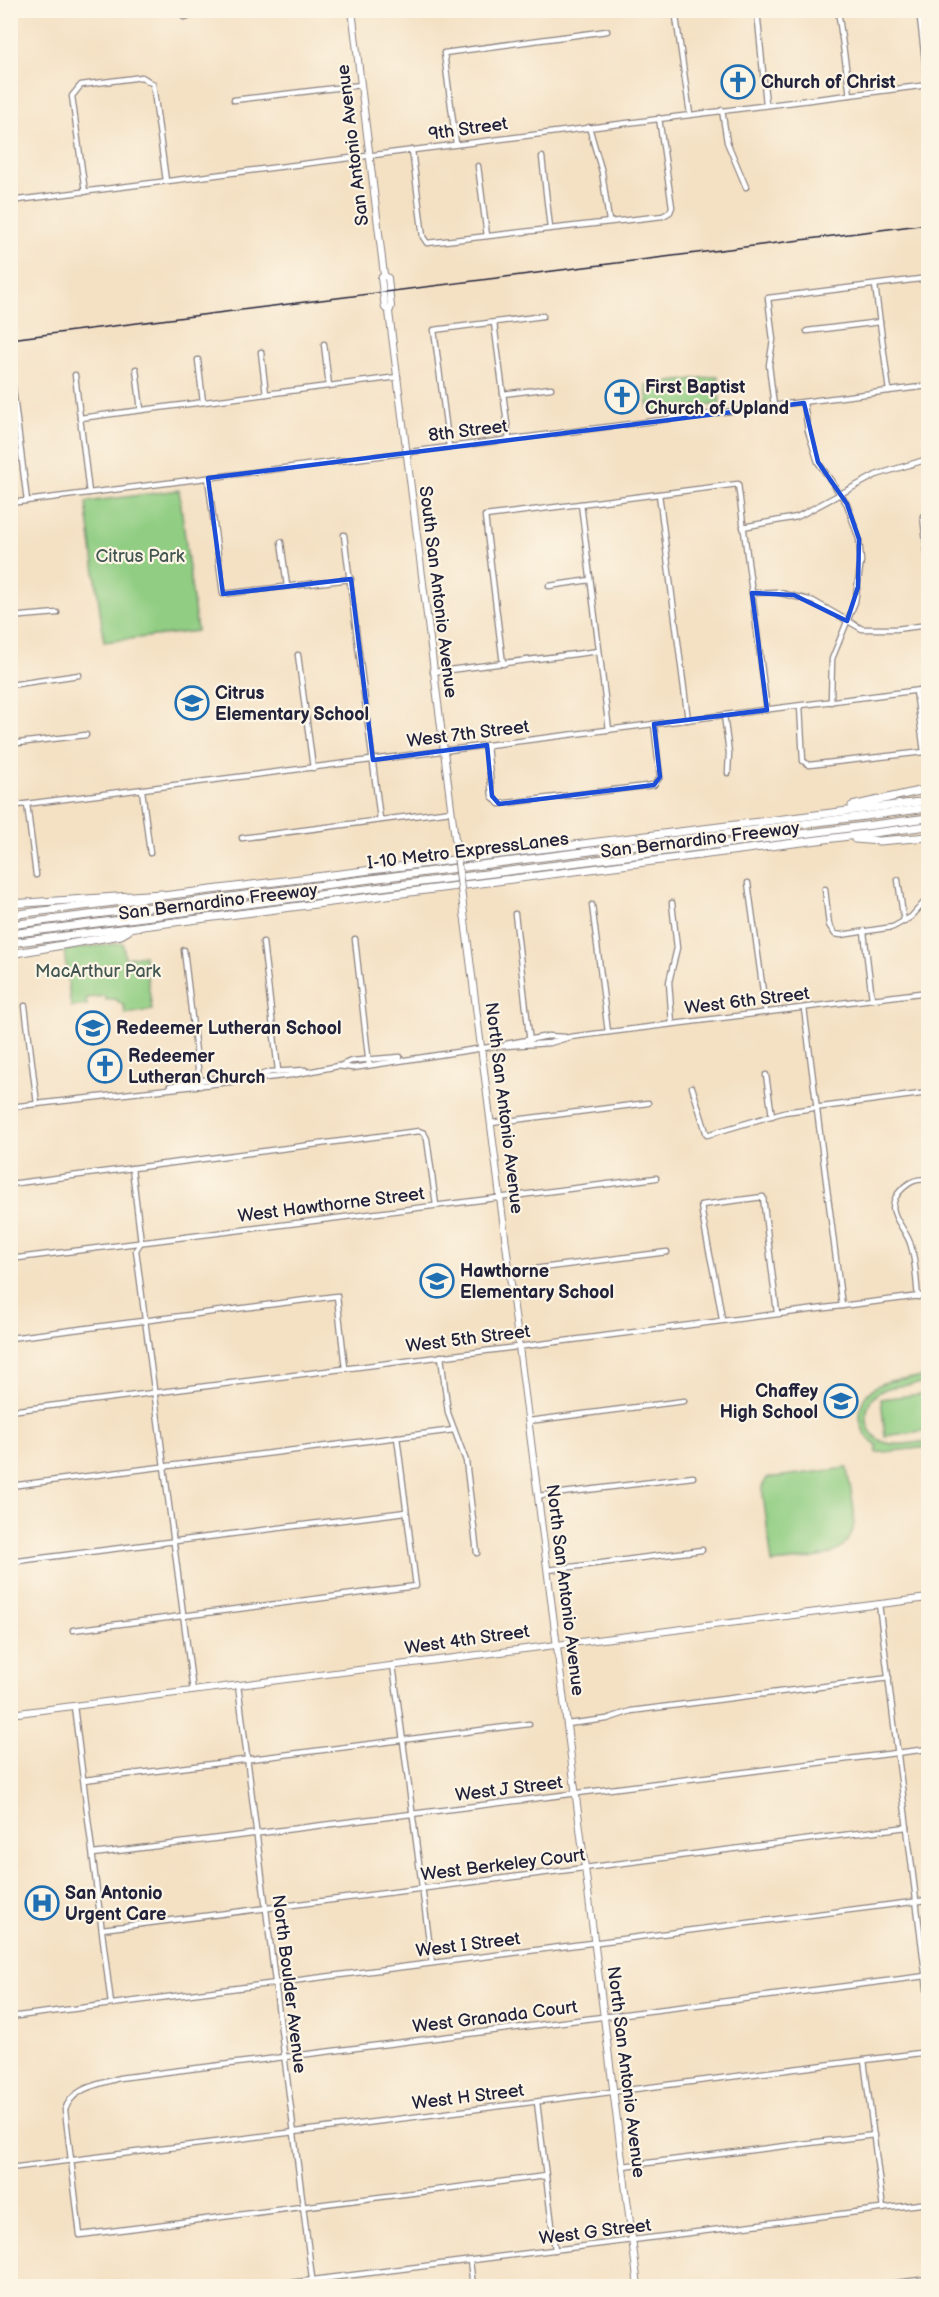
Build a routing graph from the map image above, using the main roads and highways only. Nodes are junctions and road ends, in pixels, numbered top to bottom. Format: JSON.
{"nodes":[{"id":1,"x":352,"y":10,"type":"edge"},
{"id":2,"x":384,"y":275,"type":"junction"},
{"id":3,"x":390,"y":292,"type":"joint"},
{"id":4,"x":389,"y":312,"type":"junction"},
{"id":5,"x":928,"y":789,"type":"edge"},
{"id":6,"x":928,"y":801,"type":"edge"},
{"id":7,"x":928,"y":808,"type":"edge"},
{"id":8,"x":818,"y":815,"type":"junction"},
{"id":9,"x":928,"y":818,"type":"edge"},
{"id":10,"x":928,"y":826,"type":"edge"},
{"id":11,"x":841,"y":837,"type":"junction"},
{"id":12,"x":928,"y":837,"type":"edge"},
{"id":13,"x":174,"y":895,"type":"junction"},
{"id":14,"x":462,"y":897,"type":"joint"},
{"id":15,"x":10,"y":904,"type":"edge"},
{"id":16,"x":12,"y":915,"type":"edge"},
{"id":17,"x":77,"y":916,"type":"junction"},
{"id":18,"x":10,"y":925,"type":"edge"},
{"id":19,"x":134,"y":928,"type":"junction"},
{"id":20,"x":10,"y":935,"type":"edge"},
{"id":21,"x":10,"y":943,"type":"edge"},
{"id":22,"x":10,"y":954,"type":"edge"},
{"id":23,"x":928,"y":1598,"type":"edge"},
{"id":24,"x":556,"y":1644,"type":"junction"},
{"id":25,"x":10,"y":1714,"type":"edge"},
{"id":26,"x":638,"y":2286,"type":"edge"}],
"edges":[{"from":1,"to":2,"type":"main road","name":"San Antonio Avenue"},
{"from":2,"to":3,"type":"main road","name":"San Antonio Avenue"},
{"from":2,"to":4,"type":"main road","name":"San Antonio Avenue"},
{"from":3,"to":4,"type":"main road","name":"South San Antonio Avenue"},
{"from":4,"to":14,"type":"main road","name":"South San Antonio Avenue","bridge":true},
{"from":5,"to":8,"type":"highway"},
{"from":6,"to":8,"type":"highway","name":"San Bernardino Freeway"},
{"from":7,"to":17,"type":"highway","name":"I-10 Metro ExpressLanes"},
{"from":8,"to":13,"type":"highway","name":"San Bernardino Freeway"},
{"from":9,"to":20,"type":"highway","name":"I-10 Metro ExpressLanes"},
{"from":10,"to":11,"type":"highway","name":"San Bernardino Freeway"},
{"from":11,"to":12,"type":"highway"},
{"from":11,"to":19,"type":"highway","name":"San Bernardino Freeway"},
{"from":13,"to":15,"type":"highway"},
{"from":13,"to":16,"type":"highway","name":"San Bernardino Freeway"},
{"from":14,"to":24,"type":"main road","name":"North San Antonio Avenue"},
{"from":16,"to":17,"type":"highway"},
{"from":17,"to":18,"type":"highway","name":"I-10 Metro ExpressLanes"},
{"from":19,"to":21,"type":"highway","name":"San Bernardino Freeway"},
{"from":19,"to":22,"type":"highway"},
{"from":23,"to":24,"type":"main road","name":"West 4th Street"},
{"from":24,"to":25,"type":"main road","name":"West 4th Street"},
{"from":24,"to":26,"type":"main road","name":"North San Antonio Avenue"}]}
